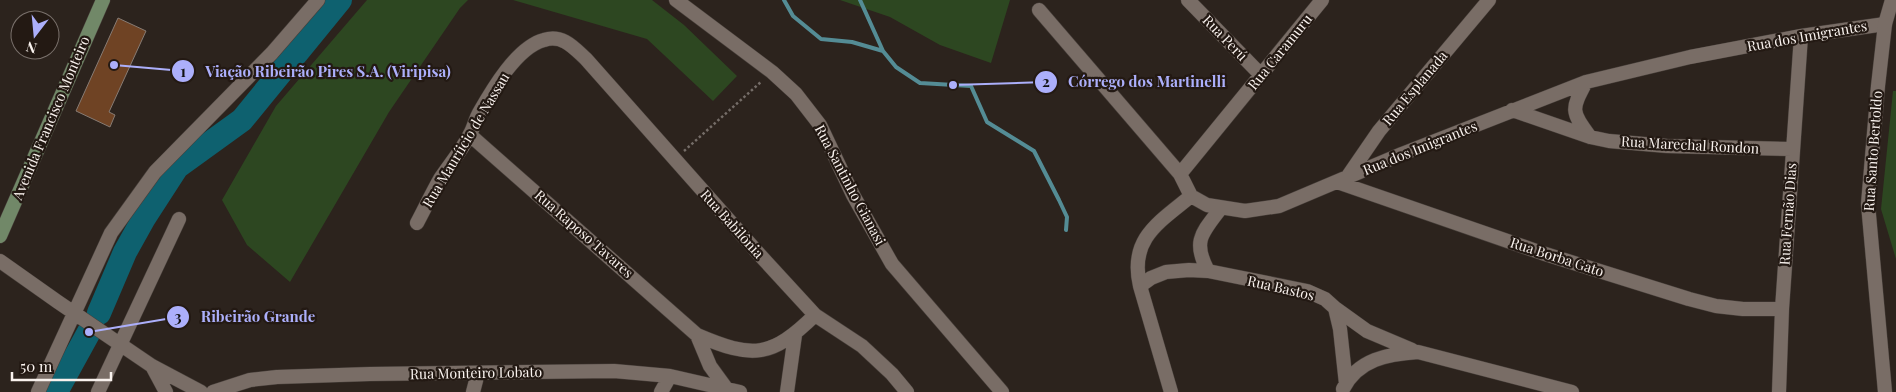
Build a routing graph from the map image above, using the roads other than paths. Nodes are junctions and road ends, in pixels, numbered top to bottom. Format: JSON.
{"nodes":[{"id":1,"x":103,"y":0,"type":"edge"},
{"id":2,"x":318,"y":0,"type":"edge"},
{"id":3,"x":676,"y":0,"type":"edge"},
{"id":4,"x":1188,"y":0,"type":"edge"},
{"id":5,"x":1322,"y":0,"type":"edge"},
{"id":6,"x":1489,"y":0,"type":"edge"},
{"id":7,"x":1892,"y":0,"type":"edge"},
{"id":8,"x":1039,"y":10,"type":"dead end"},
{"id":9,"x":1885,"y":24,"type":"junction"},
{"id":10,"x":1801,"y":36,"type":"junction"},
{"id":11,"x":569,"y":43,"type":"joint"},
{"id":12,"x":1261,"y":75,"type":"junction"},
{"id":13,"x":1586,"y":82,"type":"junction"},
{"id":14,"x":1512,"y":110,"type":"junction"},
{"id":15,"x":470,"y":135,"type":"junction"},
{"id":16,"x":1590,"y":137,"type":"junction"},
{"id":17,"x":1792,"y":149,"type":"junction"},
{"id":18,"x":1180,"y":174,"type":"junction"},
{"id":19,"x":1341,"y":181,"type":"junction"},
{"id":20,"x":1191,"y":196,"type":"junction"},
{"id":21,"x":1221,"y":208,"type":"junction"},
{"id":22,"x":179,"y":219,"type":"dead end"},
{"id":23,"x":417,"y":223,"type":"dead end"},
{"id":24,"x":0,"y":236,"type":"edge"},
{"id":25,"x":0,"y":261,"type":"edge"},
{"id":26,"x":1208,"y":272,"type":"junction"},
{"id":27,"x":1140,"y":286,"type":"junction"},
{"id":28,"x":1335,"y":308,"type":"junction"},
{"id":29,"x":1782,"y":309,"type":"junction"},
{"id":30,"x":73,"y":313,"type":"junction"},
{"id":31,"x":815,"y":314,"type":"junction"},
{"id":32,"x":697,"y":335,"type":"junction"},
{"id":33,"x":795,"y":335,"type":"junction"},
{"id":34,"x":120,"y":344,"type":"junction"},
{"id":35,"x":1418,"y":352,"type":"junction"},
{"id":36,"x":152,"y":366,"type":"junction"},
{"id":37,"x":478,"y":373,"type":"junction"},
{"id":38,"x":670,"y":376,"type":"junction"},
{"id":39,"x":726,"y":388,"type":"junction"},
{"id":40,"x":1344,"y":388,"type":"edge"},
{"id":41,"x":38,"y":392,"type":"edge"},
{"id":42,"x":98,"y":392,"type":"edge"},
{"id":43,"x":166,"y":392,"type":"edge"},
{"id":44,"x":200,"y":392,"type":"edge"},
{"id":45,"x":213,"y":392,"type":"edge"},
{"id":46,"x":473,"y":392,"type":"edge"},
{"id":47,"x":661,"y":392,"type":"edge"},
{"id":48,"x":740,"y":392,"type":"edge"},
{"id":49,"x":787,"y":392,"type":"edge"},
{"id":50,"x":907,"y":392,"type":"edge"},
{"id":51,"x":1002,"y":392,"type":"edge"},
{"id":52,"x":1171,"y":392,"type":"edge"},
{"id":53,"x":1572,"y":392,"type":"edge"},
{"id":54,"x":1779,"y":392,"type":"edge"},
{"id":55,"x":1885,"y":392,"type":"edge"}],
"edges":[{"from":1,"to":24,"type":"main road","name":"Avenida Francisco Monteiro"},
{"from":2,"to":30,"type":"street"},
{"from":3,"to":51,"type":"street","name":"Rua Santinho Gianasi"},
{"from":4,"to":12,"type":"street","name":"Rua Perú"},
{"from":5,"to":12,"type":"street","name":"Rua Caramuru"},
{"from":6,"to":19,"type":"street","name":"Rua Esplanada"},
{"from":7,"to":9,"type":"street","name":"Rua Santo Bertoldo"},
{"from":8,"to":18,"type":"street"},
{"from":9,"to":10,"type":"street","name":"Rua dos Imigrantes"},
{"from":9,"to":55,"type":"street","name":"Rua Santo Bertoldo"},
{"from":10,"to":13,"type":"street","name":"Rua dos Imigrantes"},
{"from":10,"to":17,"type":"street","name":"Rua Fernão Dias"},
{"from":11,"to":15,"type":"street","name":"Rua Mauríicio de Nassau"},
{"from":11,"to":31,"type":"street","name":"Rua Babilônia"},
{"from":12,"to":18,"type":"street","name":"Rua Caramuru"},
{"from":13,"to":14,"type":"street","name":"Rua dos Imigrantes"},
{"from":13,"to":16,"type":"street"},
{"from":14,"to":16,"type":"street","name":"Rua Marechal Rondon"},
{"from":14,"to":19,"type":"street","name":"Rua dos Imigrantes"},
{"from":15,"to":23,"type":"street","name":"Rua Mauríicio de Nassau"},
{"from":15,"to":32,"type":"street","name":"Rua Raposo Tavares"},
{"from":16,"to":17,"type":"street","name":"Rua Marechal Rondon"},
{"from":17,"to":29,"type":"street","name":"Rua Fernão Dias"},
{"from":18,"to":20,"type":"street"},
{"from":19,"to":21,"type":"street","name":"Rua dos Imigrantes"},
{"from":19,"to":29,"type":"street","name":"Rua Borba Gato"},
{"from":20,"to":21,"type":"street","name":"Rua dos Imigrantes"},
{"from":20,"to":27,"type":"street"},
{"from":21,"to":26,"type":"street"},
{"from":22,"to":34,"type":"street"},
{"from":25,"to":30,"type":"street"},
{"from":26,"to":27,"type":"street","name":"Rua Bastos"},
{"from":26,"to":28,"type":"street","name":"Rua Bastos"},
{"from":27,"to":52,"type":"street"},
{"from":28,"to":35,"type":"street","name":"Rua Bastos"},
{"from":28,"to":40,"type":"street"},
{"from":29,"to":54,"type":"street","name":"Rua Fernão Dias"},
{"from":30,"to":34,"type":"street"},
{"from":30,"to":41,"type":"street"},
{"from":31,"to":33,"type":"street","name":"Rua Raposo Tavares"},
{"from":31,"to":50,"type":"street","name":"Rua Babilônia"},
{"from":32,"to":33,"type":"street","name":"Rua Raposo Tavares"},
{"from":32,"to":39,"type":"street","name":"Rua Raposo Tavares"},
{"from":33,"to":49,"type":"street"},
{"from":34,"to":36,"type":"street"},
{"from":34,"to":42,"type":"street"},
{"from":35,"to":40,"type":"street"},
{"from":35,"to":53,"type":"street"},
{"from":36,"to":43,"type":"street"},
{"from":36,"to":44,"type":"street"},
{"from":37,"to":38,"type":"street","name":"Rua Monteiro Lobato"},
{"from":37,"to":45,"type":"street","name":"Rua Monteiro Lobato"},
{"from":37,"to":46,"type":"street"},
{"from":38,"to":39,"type":"street","name":"Rua Monteiro Lobato"},
{"from":38,"to":47,"type":"street"},
{"from":39,"to":48,"type":"street","name":"Rua Monteiro Lobato"}]}
